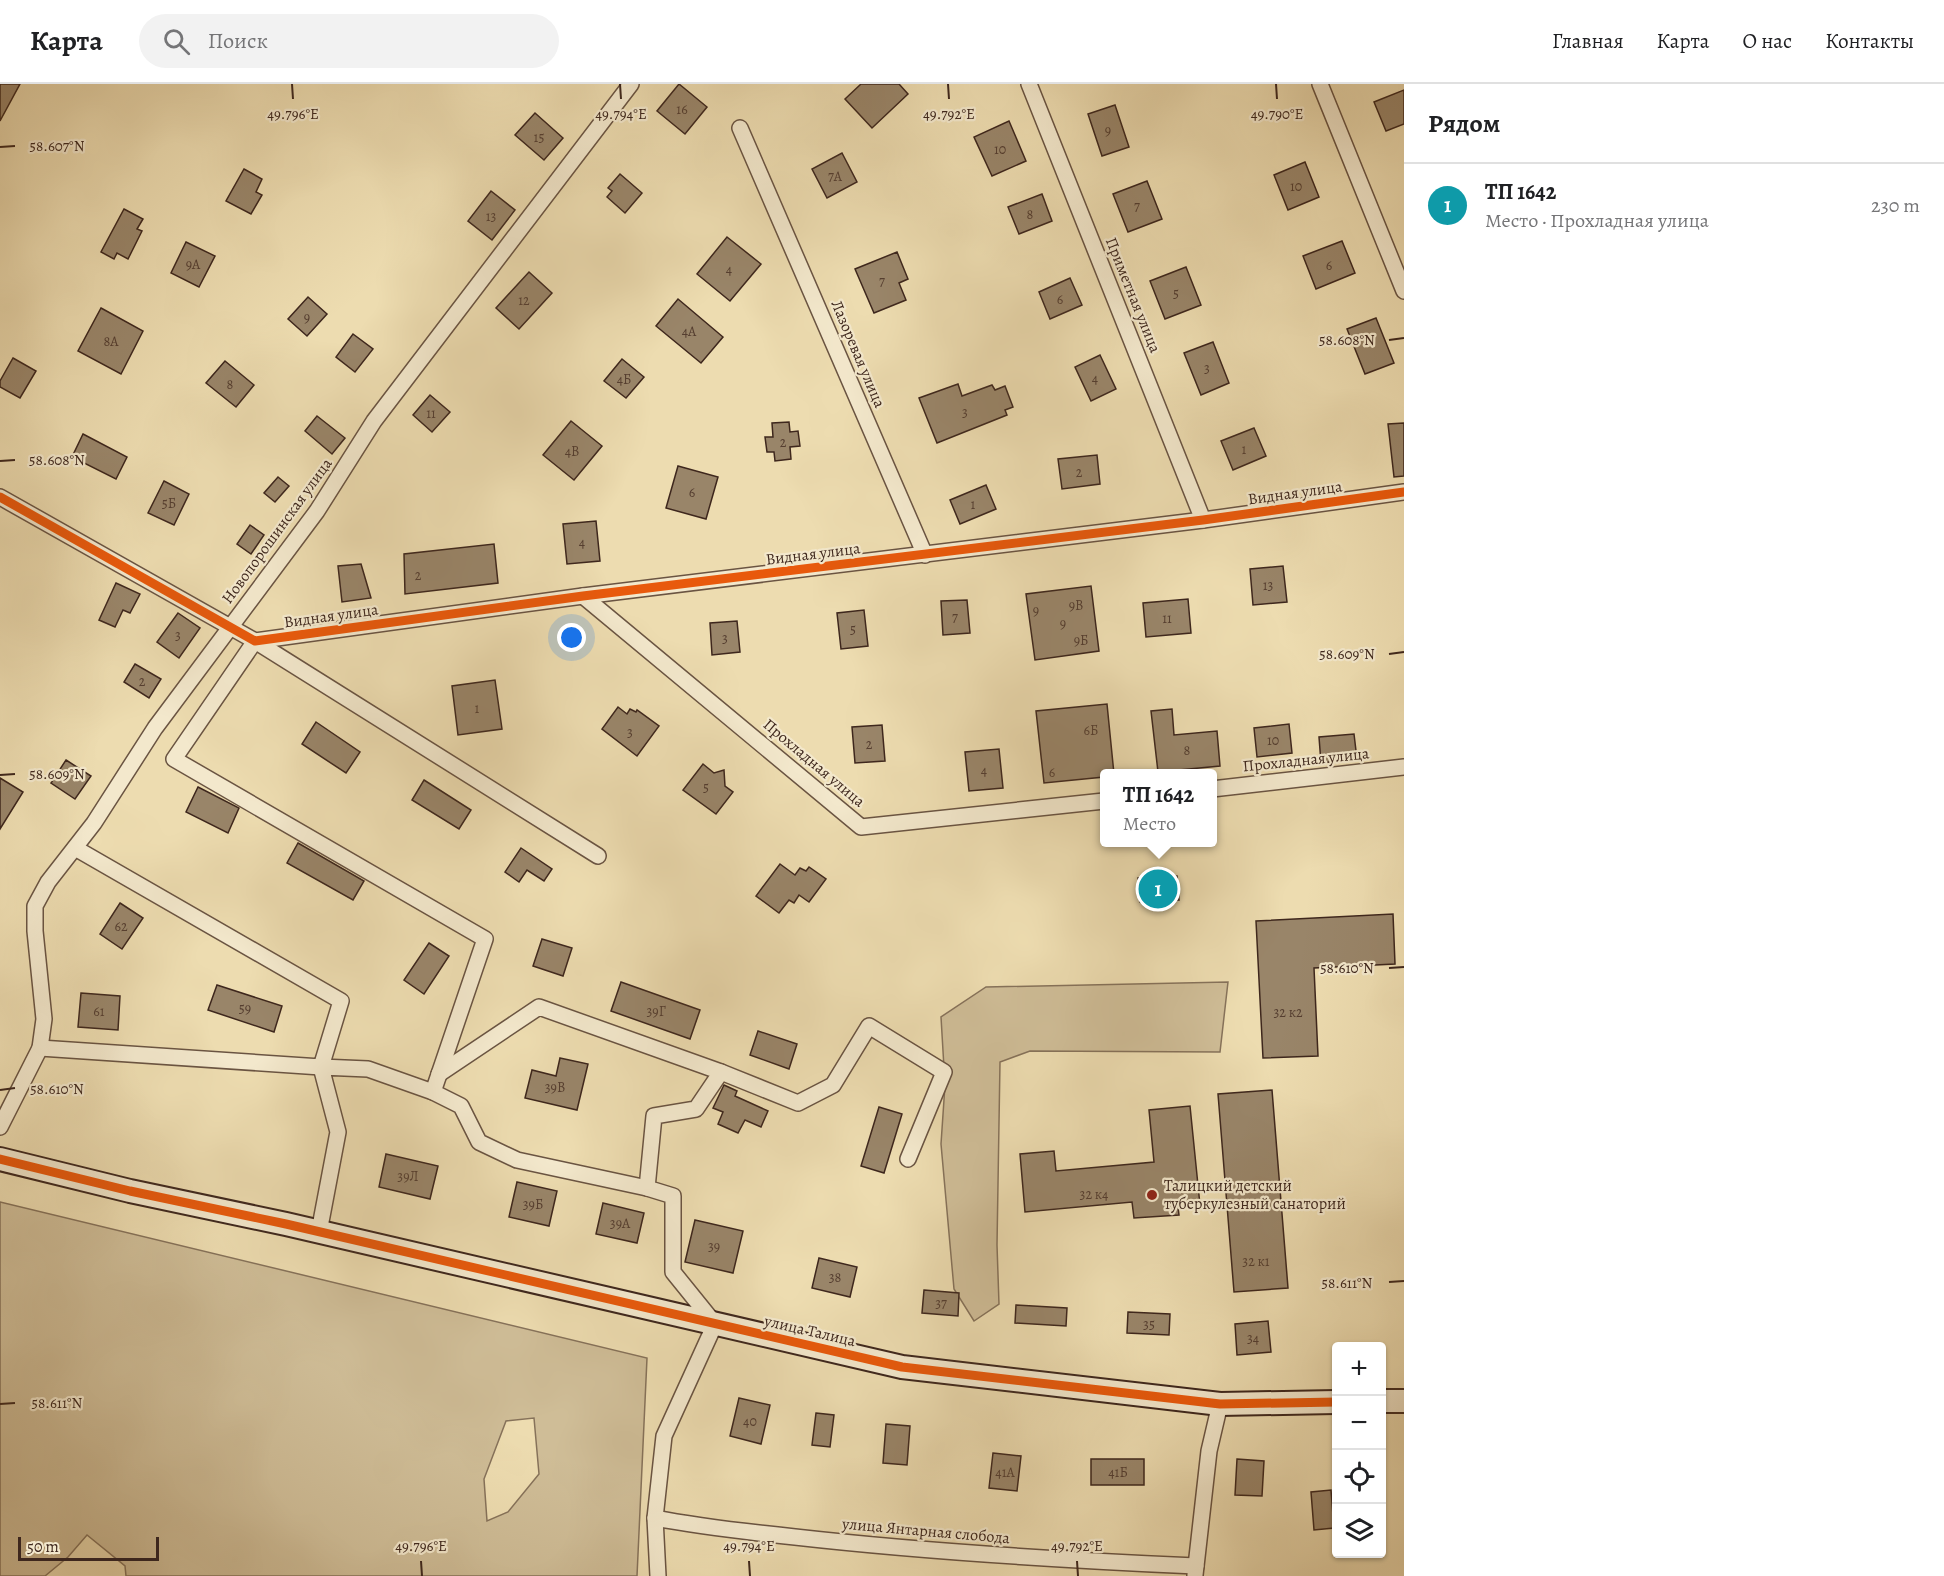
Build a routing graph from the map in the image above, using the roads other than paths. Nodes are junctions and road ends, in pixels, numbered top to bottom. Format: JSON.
{"nodes":[{"id":1,"x":631,"y":84,"type":"edge"},
{"id":2,"x":1029,"y":84,"type":"edge"},
{"id":3,"x":1320,"y":84,"type":"edge"},
{"id":4,"x":740,"y":128,"type":"dead end"},
{"id":5,"x":1404,"y":291,"type":"edge"},
{"id":6,"x":1404,"y":492,"type":"edge"},
{"id":7,"x":0,"y":497,"type":"edge"},
{"id":8,"x":1203,"y":520,"type":"junction"},
{"id":9,"x":925,"y":555,"type":"junction"},
{"id":10,"x":583,"y":596,"type":"junction"},
{"id":11,"x":229,"y":628,"type":"junction"},
{"id":12,"x":255,"y":641,"type":"junction"},
{"id":13,"x":1404,"y":767,"type":"edge"},
{"id":14,"x":1217,"y":788,"type":"edge"},
{"id":15,"x":1100,"y":801,"type":"edge"},
{"id":16,"x":75,"y":848,"type":"junction"},
{"id":17,"x":598,"y":856,"type":"dead end"},
{"id":18,"x":40,"y":1048,"type":"junction"},
{"id":19,"x":321,"y":1067,"type":"junction"},
{"id":20,"x":721,"y":1072,"type":"junction"},
{"id":21,"x":439,"y":1074,"type":"junction"},
{"id":22,"x":433,"y":1092,"type":"junction"},
{"id":23,"x":0,"y":1127,"type":"edge"},
{"id":24,"x":0,"y":1159,"type":"edge"},
{"id":25,"x":908,"y":1159,"type":"dead end"},
{"id":26,"x":647,"y":1188,"type":"junction"},
{"id":27,"x":320,"y":1232,"type":"junction"},
{"id":28,"x":715,"y":1324,"type":"junction"},
{"id":29,"x":1386,"y":1401,"type":"edge"},
{"id":30,"x":1404,"y":1401,"type":"edge"},
{"id":31,"x":1332,"y":1402,"type":"edge"},
{"id":32,"x":1220,"y":1404,"type":"junction"},
{"id":33,"x":655,"y":1518,"type":"junction"},
{"id":34,"x":1196,"y":1571,"type":"edge"},
{"id":35,"x":658,"y":1576,"type":"edge"}],
"edges":[{"from":1,"to":11,"type":"street","name":"Новопорошинская улица"},
{"from":2,"to":8,"type":"street","name":"Приметная улица"},
{"from":3,"to":5,"type":"street"},
{"from":4,"to":9,"type":"street","name":"Лазоревая улица"},
{"from":6,"to":8,"type":"street","name":"Видная улица"},
{"from":7,"to":11,"type":"street"},
{"from":8,"to":9,"type":"street","name":"Видная улица"},
{"from":9,"to":10,"type":"street","name":"Видная улица"},
{"from":10,"to":12,"type":"street","name":"Видная улица"},
{"from":10,"to":15,"type":"street","name":"Прохладная улица"},
{"from":11,"to":12,"type":"street"},
{"from":11,"to":16,"type":"street","name":"Новопорошинская улица"},
{"from":12,"to":17,"type":"street"},
{"from":12,"to":21,"type":"street"},
{"from":13,"to":14,"type":"street","name":"Прохладная улица"},
{"from":16,"to":18,"type":"street","name":"Новопорошинская улица"},
{"from":16,"to":19,"type":"street"},
{"from":18,"to":19,"type":"street"},
{"from":18,"to":23,"type":"street","name":"Новопорошинская улица"},
{"from":19,"to":22,"type":"street"},
{"from":19,"to":27,"type":"street"},
{"from":20,"to":21,"type":"street"},
{"from":20,"to":25,"type":"street"},
{"from":20,"to":26,"type":"street"},
{"from":21,"to":22,"type":"street"},
{"from":22,"to":26,"type":"street"},
{"from":24,"to":27,"type":"street","name":"улица Талица"},
{"from":26,"to":28,"type":"street"},
{"from":27,"to":28,"type":"street","name":"улица Талица"},
{"from":28,"to":32,"type":"street","name":"улица Талица"},
{"from":28,"to":33,"type":"street"},
{"from":29,"to":30,"type":"street"},
{"from":31,"to":32,"type":"street","name":"улица Талица"},
{"from":32,"to":34,"type":"street","name":"улица Янтарная слобода"},
{"from":33,"to":34,"type":"street","name":"улица Янтарная слобода"},
{"from":33,"to":35,"type":"street"}]}
